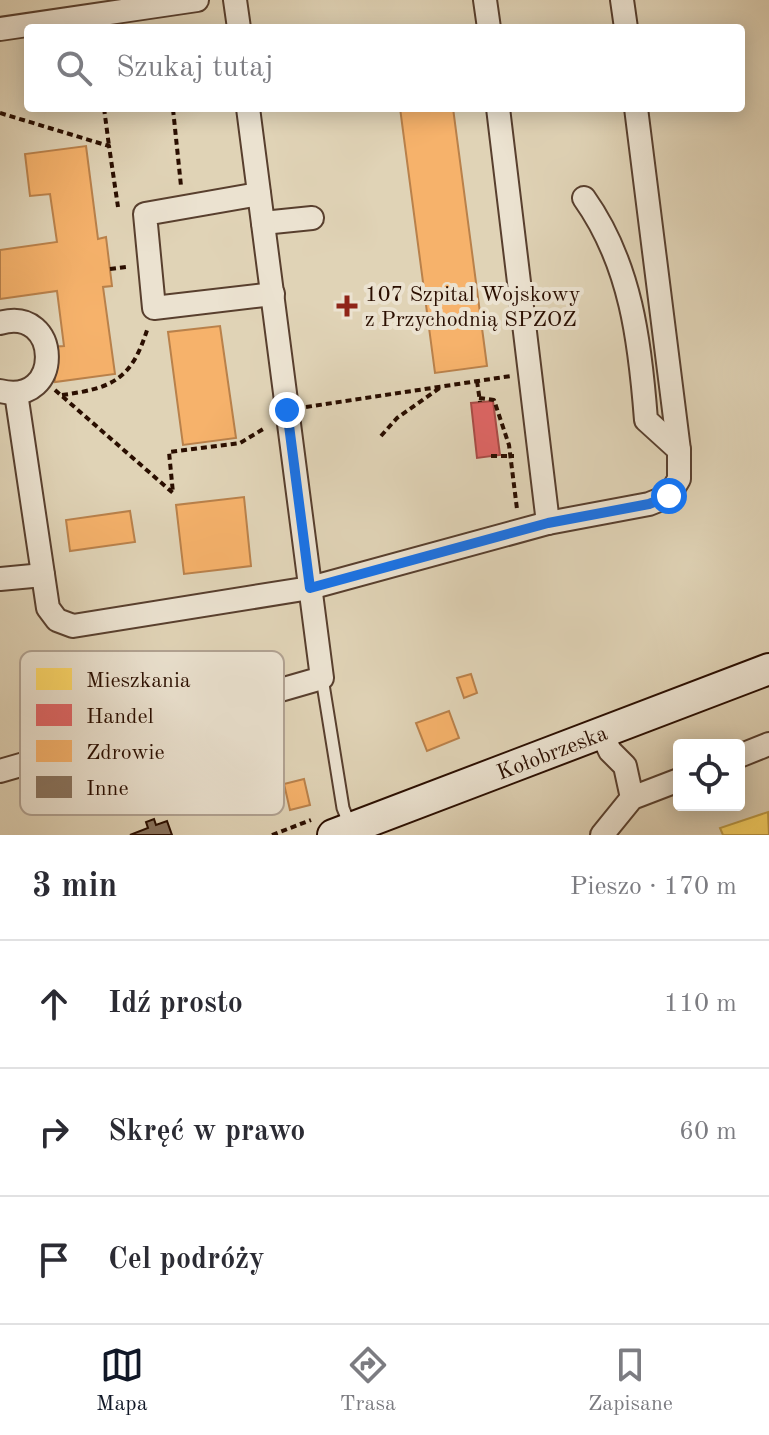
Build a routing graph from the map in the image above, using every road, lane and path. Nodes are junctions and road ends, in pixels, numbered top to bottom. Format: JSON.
{"nodes":[{"id":1,"x":197,"y":0,"type":"edge"},
{"id":2,"x":235,"y":0,"type":"edge"},
{"id":3,"x":485,"y":0,"type":"edge"},
{"id":4,"x":622,"y":0,"type":"edge"},
{"id":5,"x":169,"y":2,"type":"edge"},
{"id":6,"x":31,"y":24,"type":"edge"},
{"id":7,"x":238,"y":24,"type":"edge"},
{"id":8,"x":488,"y":24,"type":"edge"},
{"id":9,"x":625,"y":24,"type":"edge"},
{"id":10,"x":24,"y":25,"type":"edge"},
{"id":11,"x":0,"y":29,"type":"edge"},
{"id":12,"x":105,"y":112,"type":"edge"},
{"id":13,"x":172,"y":112,"type":"edge"},
{"id":14,"x":249,"y":112,"type":"edge"},
{"id":15,"x":498,"y":112,"type":"edge"},
{"id":16,"x":637,"y":112,"type":"edge"},
{"id":17,"x":0,"y":113,"type":"edge"},
{"id":18,"x":109,"y":146,"type":"junction"},
{"id":19,"x":259,"y":194,"type":"junction"},
{"id":20,"x":584,"y":198,"type":"dead end"},
{"id":21,"x":118,"y":207,"type":"dead end"},
{"id":22,"x":184,"y":207,"type":"junction"},
{"id":23,"x":312,"y":218,"type":"dead end"},
{"id":24,"x":263,"y":223,"type":"junction"},
{"id":25,"x":126,"y":267,"type":"dead end"},
{"id":26,"x":110,"y":269,"type":"dead end"},
{"id":27,"x":273,"y":294,"type":"junction"},
{"id":28,"x":154,"y":308,"type":"junction"},
{"id":29,"x":0,"y":323,"type":"edge"},
{"id":30,"x":530,"y":372,"type":"junction"},
{"id":31,"x":41,"y":378,"type":"junction"},
{"id":32,"x":477,"y":381,"type":"junction"},
{"id":33,"x":443,"y":386,"type":"junction"},
{"id":34,"x":8,"y":392,"type":"edge"},
{"id":35,"x":62,"y":395,"type":"junction"},
{"id":36,"x":300,"y":408,"type":"dead end"},
{"id":37,"x":265,"y":428,"type":"dead end"},
{"id":38,"x":381,"y":436,"type":"dead end"},
{"id":39,"x":679,"y":450,"type":"junction"},
{"id":40,"x":491,"y":456,"type":"dead end"},
{"id":41,"x":511,"y":456,"type":"junction"},
{"id":42,"x":548,"y":523,"type":"junction"},
{"id":43,"x":519,"y":531,"type":"junction"},
{"id":44,"x":43,"y":575,"type":"junction"},
{"id":45,"x":0,"y":579,"type":"edge"},
{"id":46,"x":310,"y":588,"type":"junction"},
{"id":47,"x":769,"y":669,"type":"edge"},
{"id":48,"x":322,"y":678,"type":"junction"},
{"id":49,"x":284,"y":689,"type":"edge"},
{"id":50,"x":601,"y":732,"type":"junction"},
{"id":51,"x":769,"y":744,"type":"edge"},
{"id":52,"x":745,"y":754,"type":"edge"},
{"id":53,"x":20,"y":765,"type":"edge"},
{"id":54,"x":0,"y":771,"type":"edge"},
{"id":55,"x":673,"y":782,"type":"edge"},
{"id":56,"x":632,"y":798,"type":"junction"},
{"id":57,"x":342,"y":832,"type":"edge"},
{"id":58,"x":602,"y":835,"type":"edge"}],
"edges":[{"from":1,"to":5,"type":"street"},
{"from":2,"to":7,"type":"street"},
{"from":3,"to":8,"type":"street"},
{"from":4,"to":9,"type":"street"},
{"from":5,"to":6,"type":"street"},
{"from":10,"to":11,"type":"street"},
{"from":12,"to":18,"type":"path"},
{"from":13,"to":22,"type":"path"},
{"from":14,"to":19,"type":"street"},
{"from":15,"to":30,"type":"street"},
{"from":16,"to":39,"type":"street"},
{"from":17,"to":18,"type":"path"},
{"from":18,"to":21,"type":"path"},
{"from":19,"to":22,"type":"street"},
{"from":19,"to":24,"type":"street"},
{"from":20,"to":39,"type":"street"},
{"from":22,"to":28,"type":"street"},
{"from":23,"to":24,"type":"street"},
{"from":24,"to":27,"type":"street"},
{"from":25,"to":26,"type":"path"},
{"from":27,"to":28,"type":"street"},
{"from":27,"to":46,"type":"street"},
{"from":28,"to":35,"type":"path"},
{"from":29,"to":31,"type":"street"},
{"from":30,"to":32,"type":"path"},
{"from":30,"to":42,"type":"street"},
{"from":31,"to":34,"type":"street"},
{"from":31,"to":35,"type":"path"},
{"from":32,"to":33,"type":"path"},
{"from":32,"to":41,"type":"path"},
{"from":33,"to":36,"type":"path"},
{"from":33,"to":38,"type":"path"},
{"from":34,"to":44,"type":"street"},
{"from":35,"to":37,"type":"path"},
{"from":39,"to":42,"type":"street"},
{"from":40,"to":41,"type":"path"},
{"from":41,"to":43,"type":"path"},
{"from":42,"to":43,"type":"street"},
{"from":43,"to":46,"type":"street"},
{"from":44,"to":45,"type":"street"},
{"from":44,"to":46,"type":"street"},
{"from":46,"to":48,"type":"street"},
{"from":47,"to":50,"type":"main road","name":"Kołobrzeska"},
{"from":48,"to":49,"type":"street"},
{"from":48,"to":57,"type":"lane"},
{"from":50,"to":56,"type":"street"},
{"from":50,"to":57,"type":"main road","name":"Kołobrzeska"},
{"from":51,"to":52,"type":"street"},
{"from":53,"to":54,"type":"street"},
{"from":55,"to":56,"type":"street"},
{"from":56,"to":58,"type":"street"}]}
